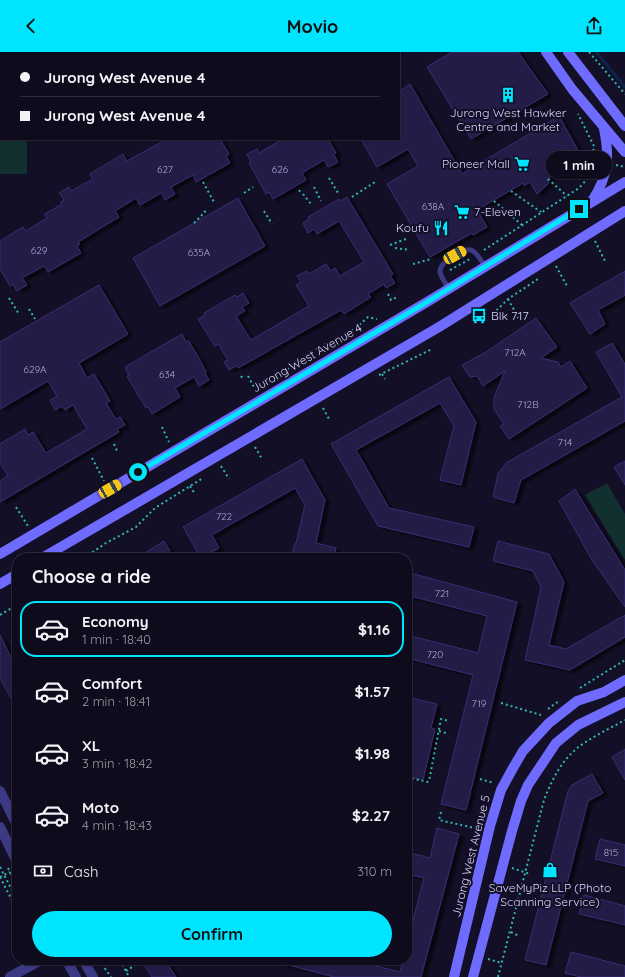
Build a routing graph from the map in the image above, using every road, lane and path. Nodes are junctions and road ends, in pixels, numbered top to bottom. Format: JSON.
{"nodes":[{"id":1,"x":546,"y":52,"type":"edge"},
{"id":2,"x":568,"y":52,"type":"edge"},
{"id":3,"x":589,"y":52,"type":"edge"},
{"id":4,"x":625,"y":94,"type":"edge"},
{"id":5,"x":574,"y":110,"type":"dead end"},
{"id":6,"x":616,"y":115,"type":"junction"},
{"id":7,"x":625,"y":121,"type":"edge"},
{"id":8,"x":625,"y":126,"type":"edge"},
{"id":9,"x":604,"y":128,"type":"junction"},
{"id":10,"x":625,"y":152,"type":"edge"},
{"id":11,"x":329,"y":178,"type":"dead end"},
{"id":12,"x":548,"y":179,"type":"dead end"},
{"id":13,"x":203,"y":182,"type":"dead end"},
{"id":14,"x":375,"y":182,"type":"dead end"},
{"id":15,"x":625,"y":182,"type":"edge"},
{"id":16,"x":253,"y":187,"type":"dead end"},
{"id":17,"x":314,"y":187,"type":"dead end"},
{"id":18,"x":299,"y":190,"type":"dead end"},
{"id":19,"x":511,"y":191,"type":"dead end"},
{"id":20,"x":244,"y":193,"type":"dead end"},
{"id":21,"x":338,"y":193,"type":"dead end"},
{"id":22,"x":567,"y":196,"type":"junction"},
{"id":23,"x":352,"y":197,"type":"dead end"},
{"id":24,"x":321,"y":201,"type":"dead end"},
{"id":25,"x":494,"y":201,"type":"dead end"},
{"id":26,"x":214,"y":202,"type":"dead end"},
{"id":27,"x":591,"y":202,"type":"junction"},
{"id":28,"x":311,"y":204,"type":"dead end"},
{"id":29,"x":203,"y":208,"type":"dead end"},
{"id":30,"x":264,"y":211,"type":"dead end"},
{"id":31,"x":542,"y":212,"type":"junction"},
{"id":32,"x":625,"y":212,"type":"edge"},
{"id":33,"x":194,"y":223,"type":"dead end"},
{"id":34,"x":272,"y":224,"type":"dead end"},
{"id":35,"x":522,"y":225,"type":"junction"},
{"id":36,"x":406,"y":239,"type":"dead end"},
{"id":37,"x":595,"y":241,"type":"dead end"},
{"id":38,"x":390,"y":245,"type":"dead end"},
{"id":39,"x":395,"y":248,"type":"dead end"},
{"id":40,"x":410,"y":250,"type":"dead end"},
{"id":41,"x":477,"y":254,"type":"junction"},
{"id":42,"x":551,"y":258,"type":"junction"},
{"id":43,"x":431,"y":259,"type":"dead end"},
{"id":44,"x":606,"y":263,"type":"dead end"},
{"id":45,"x":413,"y":264,"type":"dead end"},
{"id":46,"x":485,"y":267,"type":"junction"},
{"id":47,"x":442,"y":275,"type":"junction"},
{"id":48,"x":567,"y":286,"type":"dead end"},
{"id":49,"x":449,"y":289,"type":"junction"},
{"id":50,"x":388,"y":294,"type":"dead end"},
{"id":51,"x":397,"y":297,"type":"dead end"},
{"id":52,"x":8,"y":298,"type":"dead end"},
{"id":53,"x":508,"y":299,"type":"dead end"},
{"id":54,"x":29,"y":309,"type":"dead end"},
{"id":55,"x":19,"y":314,"type":"dead end"},
{"id":56,"x":35,"y":318,"type":"dead end"},
{"id":57,"x":519,"y":318,"type":"dead end"},
{"id":58,"x":379,"y":319,"type":"dead end"},
{"id":59,"x":432,"y":349,"type":"dead end"},
{"id":60,"x":313,"y":351,"type":"dead end"},
{"id":61,"x":382,"y":374,"type":"junction"},
{"id":62,"x":241,"y":376,"type":"dead end"},
{"id":63,"x":248,"y":376,"type":"dead end"},
{"id":64,"x":375,"y":377,"type":"dead end"},
{"id":65,"x":243,"y":379,"type":"dead end"},
{"id":66,"x":385,"y":380,"type":"dead end"},
{"id":67,"x":256,"y":391,"type":"dead end"},
{"id":68,"x":329,"y":404,"type":"dead end"},
{"id":69,"x":323,"y":408,"type":"junction"},
{"id":70,"x":316,"y":412,"type":"dead end"},
{"id":71,"x":329,"y":419,"type":"dead end"},
{"id":72,"x":162,"y":427,"type":"dead end"},
{"id":73,"x":170,"y":443,"type":"dead end"},
{"id":74,"x":261,"y":443,"type":"dead end"},
{"id":75,"x":114,"y":444,"type":"dead end"},
{"id":76,"x":118,"y":453,"type":"dead end"},
{"id":77,"x":92,"y":458,"type":"dead end"},
{"id":78,"x":262,"y":459,"type":"dead end"},
{"id":79,"x":215,"y":470,"type":"dead end"},
{"id":80,"x":209,"y":474,"type":"dead end"},
{"id":81,"x":229,"y":479,"type":"dead end"},
{"id":82,"x":104,"y":481,"type":"dead end"},
{"id":83,"x":190,"y":486,"type":"junction"},
{"id":84,"x":195,"y":494,"type":"dead end"},
{"id":85,"x":16,"y":507,"type":"dead end"},
{"id":86,"x":29,"y":527,"type":"dead end"},
{"id":87,"x":51,"y":553,"type":"edge"},
{"id":88,"x":91,"y":553,"type":"edge"},
{"id":89,"x":0,"y":554,"type":"edge"},
{"id":90,"x":12,"y":577,"type":"edge"},
{"id":91,"x":0,"y":584,"type":"edge"},
{"id":92,"x":12,"y":608,"type":"edge"},
{"id":93,"x":0,"y":615,"type":"edge"},
{"id":94,"x":625,"y":680,"type":"edge"},
{"id":95,"x":625,"y":702,"type":"edge"},
{"id":96,"x":501,"y":703,"type":"dead end"},
{"id":97,"x":541,"y":715,"type":"dead end"},
{"id":98,"x":625,"y":720,"type":"edge"},
{"id":99,"x":449,"y":721,"type":"dead end"},
{"id":100,"x":439,"y":731,"type":"junction"},
{"id":101,"x":446,"y":733,"type":"dead end"},
{"id":102,"x":412,"y":778,"type":"edge"},
{"id":103,"x":480,"y":779,"type":"dead end"},
{"id":104,"x":496,"y":783,"type":"dead end"},
{"id":105,"x":0,"y":791,"type":"edge"},
{"id":106,"x":441,"y":812,"type":"dead end"},
{"id":107,"x":12,"y":815,"type":"edge"},
{"id":108,"x":0,"y":827,"type":"edge"},
{"id":109,"x":484,"y":831,"type":"dead end"},
{"id":110,"x":12,"y":852,"type":"edge"},
{"id":111,"x":503,"y":866,"type":"junction"},
{"id":112,"x":0,"y":867,"type":"edge"},
{"id":113,"x":10,"y":872,"type":"dead end"},
{"id":114,"x":525,"y":873,"type":"junction"},
{"id":115,"x":530,"y":874,"type":"dead end"},
{"id":116,"x":4,"y":875,"type":"junction"},
{"id":117,"x":0,"y":877,"type":"edge"},
{"id":118,"x":12,"y":890,"type":"edge"},
{"id":119,"x":12,"y":900,"type":"edge"},
{"id":120,"x":511,"y":932,"type":"junction"},
{"id":121,"x":519,"y":936,"type":"dead end"},
{"id":122,"x":478,"y":957,"type":"junction"},
{"id":123,"x":502,"y":963,"type":"junction"},
{"id":124,"x":32,"y":965,"type":"edge"},
{"id":125,"x":69,"y":965,"type":"edge"},
{"id":126,"x":85,"y":965,"type":"edge"},
{"id":127,"x":103,"y":965,"type":"edge"},
{"id":128,"x":123,"y":965,"type":"edge"},
{"id":129,"x":135,"y":965,"type":"edge"},
{"id":130,"x":126,"y":971,"type":"junction"},
{"id":131,"x":10,"y":977,"type":"edge"},
{"id":132,"x":76,"y":977,"type":"edge"},
{"id":133,"x":93,"y":977,"type":"edge"},
{"id":134,"x":111,"y":977,"type":"edge"},
{"id":135,"x":129,"y":977,"type":"edge"},
{"id":136,"x":454,"y":977,"type":"edge"},
{"id":137,"x":473,"y":977,"type":"edge"},
{"id":138,"x":498,"y":977,"type":"edge"}],
"edges":[{"from":1,"to":9,"type":"main road"},
{"from":2,"to":6,"type":"main road"},
{"from":3,"to":4,"type":"path"},
{"from":5,"to":22,"type":"path"},
{"from":6,"to":7,"type":"main road"},
{"from":6,"to":8,"type":"main road"},
{"from":9,"to":10,"type":"main road"},
{"from":9,"to":27,"type":"main road"},
{"from":11,"to":21,"type":"path"},
{"from":12,"to":22,"type":"path"},
{"from":13,"to":26,"type":"path"},
{"from":14,"to":23,"type":"path"},
{"from":15,"to":27,"type":"main road","name":"Jurong West Avenue 4"},
{"from":16,"to":20,"type":"path"},
{"from":17,"to":24,"type":"path"},
{"from":18,"to":28,"type":"path"},
{"from":19,"to":31,"type":"path"},
{"from":22,"to":31,"type":"path"},
{"from":25,"to":35,"type":"path"},
{"from":27,"to":46,"type":"main road","name":"Jurong West Avenue 4"},
{"from":29,"to":33,"type":"path"},
{"from":30,"to":34,"type":"path"},
{"from":31,"to":35,"type":"path"},
{"from":32,"to":42,"type":"main road"},
{"from":35,"to":41,"type":"path"},
{"from":36,"to":38,"type":"path"},
{"from":37,"to":44,"type":"path"},
{"from":39,"to":40,"type":"path"},
{"from":41,"to":46,"type":"lane"},
{"from":41,"to":47,"type":"path"},
{"from":41,"to":47,"type":"lane"},
{"from":42,"to":48,"type":"path"},
{"from":42,"to":87,"type":"main road"},
{"from":43,"to":45,"type":"path"},
{"from":46,"to":49,"type":"main road","name":"Jurong West Avenue 4"},
{"from":47,"to":49,"type":"lane"},
{"from":49,"to":89,"type":"main road","name":"Jurong West Avenue 4"},
{"from":50,"to":51,"type":"path"},
{"from":52,"to":55,"type":"path"},
{"from":53,"to":57,"type":"path"},
{"from":54,"to":56,"type":"path"},
{"from":58,"to":60,"type":"path"},
{"from":59,"to":61,"type":"path"},
{"from":61,"to":64,"type":"path"},
{"from":61,"to":66,"type":"path"},
{"from":62,"to":65,"type":"path"},
{"from":63,"to":67,"type":"path"},
{"from":68,"to":69,"type":"path"},
{"from":69,"to":70,"type":"path"},
{"from":69,"to":71,"type":"path"},
{"from":72,"to":73,"type":"path"},
{"from":74,"to":78,"type":"path"},
{"from":75,"to":76,"type":"path"},
{"from":77,"to":82,"type":"path"},
{"from":79,"to":81,"type":"path"},
{"from":80,"to":83,"type":"path"},
{"from":83,"to":84,"type":"path"},
{"from":83,"to":88,"type":"path"},
{"from":85,"to":86,"type":"path"},
{"from":90,"to":91,"type":"main road"},
{"from":92,"to":93,"type":"path"},
{"from":94,"to":136,"type":"main road","name":"Jurong West Avenue 5"},
{"from":95,"to":111,"type":"main road"},
{"from":96,"to":97,"type":"path"},
{"from":98,"to":114,"type":"path"},
{"from":99,"to":100,"type":"path"},
{"from":100,"to":101,"type":"path"},
{"from":100,"to":102,"type":"path"},
{"from":103,"to":104,"type":"path"},
{"from":105,"to":107,"type":"street"},
{"from":106,"to":109,"type":"path"},
{"from":108,"to":110,"type":"street"},
{"from":111,"to":114,"type":"path"},
{"from":111,"to":122,"type":"main road"},
{"from":112,"to":116,"type":"path"},
{"from":113,"to":116,"type":"path"},
{"from":114,"to":115,"type":"path"},
{"from":114,"to":120,"type":"path"},
{"from":116,"to":117,"type":"path"},
{"from":116,"to":118,"type":"path"},
{"from":117,"to":119,"type":"path"},
{"from":120,"to":121,"type":"path"},
{"from":120,"to":123,"type":"path"},
{"from":122,"to":123,"type":"path"},
{"from":122,"to":137,"type":"main road"},
{"from":123,"to":138,"type":"path"},
{"from":124,"to":131,"type":"street"},
{"from":125,"to":132,"type":"street"},
{"from":126,"to":133,"type":"street"},
{"from":127,"to":134,"type":"path"},
{"from":128,"to":130,"type":"path"},
{"from":129,"to":130,"type":"path"},
{"from":130,"to":135,"type":"path"}]}
